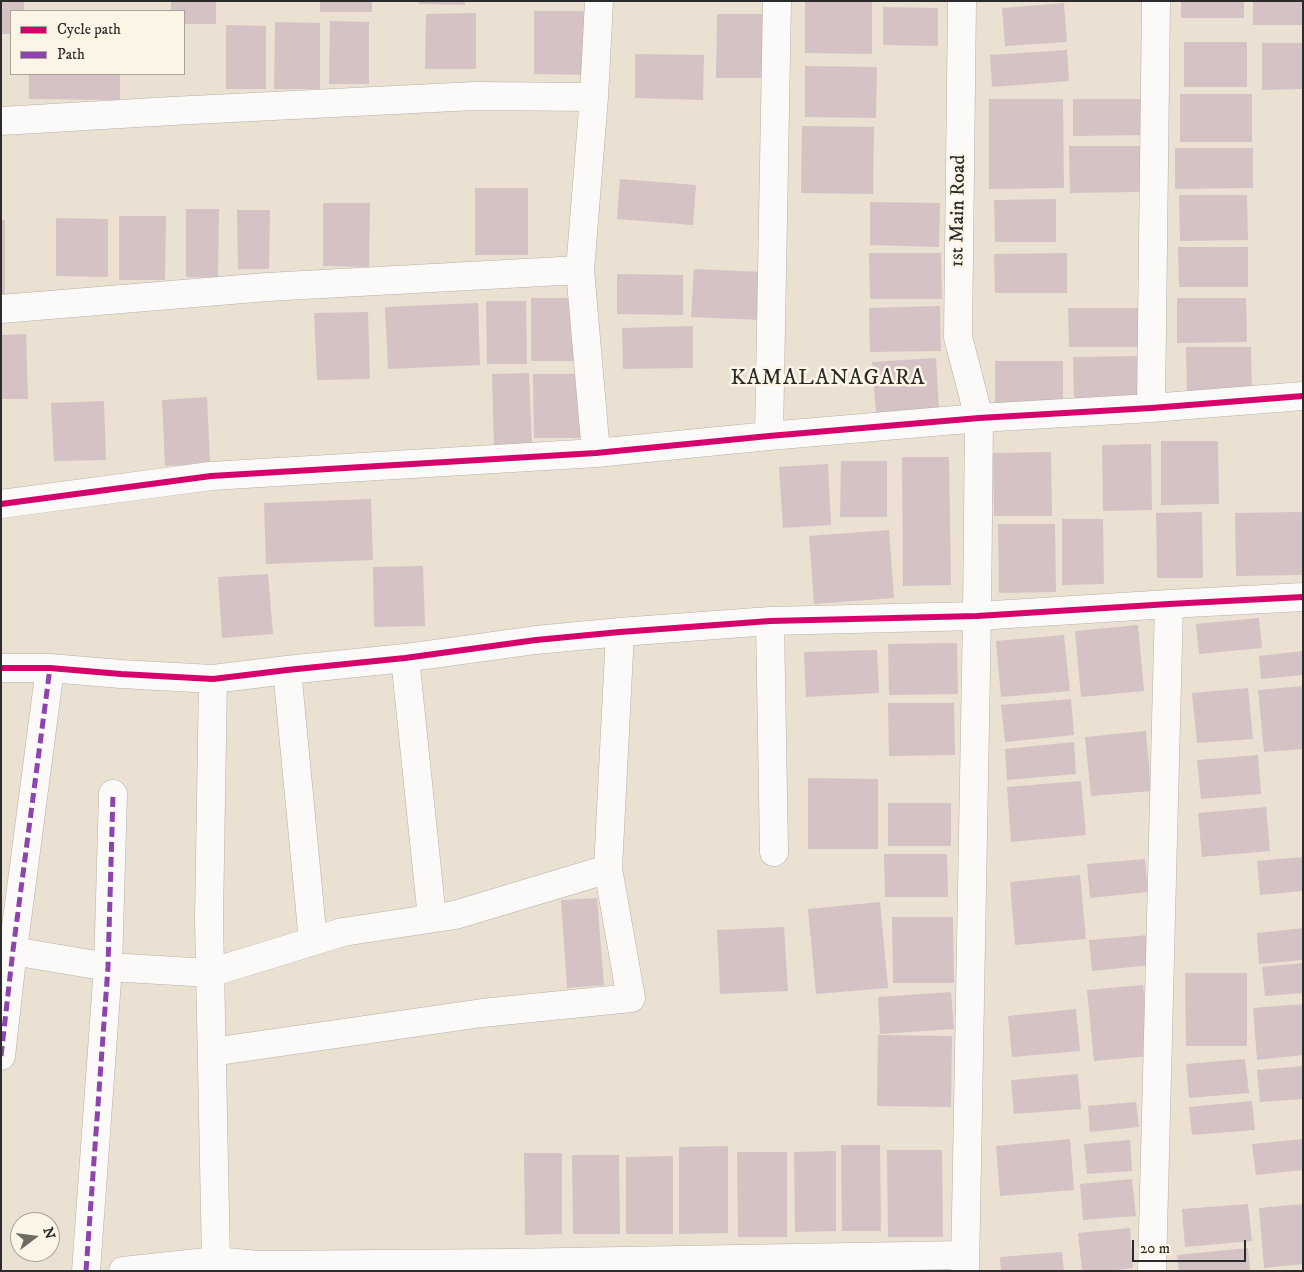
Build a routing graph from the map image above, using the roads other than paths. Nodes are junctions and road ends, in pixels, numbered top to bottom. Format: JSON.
{"nodes":[{"id":1,"x":598,"y":1,"type":"edge"},
{"id":2,"x":776,"y":1,"type":"edge"},
{"id":3,"x":962,"y":1,"type":"edge"},
{"id":4,"x":1156,"y":1,"type":"edge"},
{"id":5,"x":594,"y":97,"type":"junction"},
{"id":6,"x":1,"y":121,"type":"edge"},
{"id":7,"x":580,"y":270,"type":"junction"},
{"id":8,"x":1,"y":309,"type":"edge"},
{"id":9,"x":1303,"y":396,"type":"edge"},
{"id":10,"x":1151,"y":408,"type":"junction"},
{"id":11,"x":979,"y":418,"type":"junction"},
{"id":12,"x":769,"y":436,"type":"junction"},
{"id":13,"x":596,"y":453,"type":"junction"},
{"id":14,"x":1,"y":504,"type":"edge"},
{"id":15,"x":1303,"y":597,"type":"edge"},
{"id":16,"x":1169,"y":604,"type":"junction"},
{"id":17,"x":977,"y":616,"type":"junction"},
{"id":18,"x":770,"y":621,"type":"junction"},
{"id":19,"x":620,"y":632,"type":"junction"},
{"id":20,"x":405,"y":658,"type":"junction"},
{"id":21,"x":1,"y":668,"type":"edge"},
{"id":22,"x":50,"y":668,"type":"junction"},
{"id":23,"x":287,"y":670,"type":"junction"},
{"id":24,"x":213,"y":679,"type":"junction"},
{"id":25,"x":113,"y":794,"type":"dead end"},
{"id":26,"x":774,"y":852,"type":"dead end"},
{"id":27,"x":608,"y":869,"type":"junction"},
{"id":28,"x":432,"y":918,"type":"junction"},
{"id":29,"x":313,"y":941,"type":"junction"},
{"id":30,"x":7,"y":949,"type":"edge"},
{"id":31,"x":108,"y":967,"type":"junction"},
{"id":32,"x":210,"y":973,"type":"junction"},
{"id":33,"x":212,"y":1052,"type":"junction"},
{"id":34,"x":1,"y":1056,"type":"edge"},
{"id":35,"x":965,"y":1263,"type":"edge"},
{"id":36,"x":215,"y":1266,"type":"edge"},
{"id":37,"x":86,"y":1271,"type":"edge"},
{"id":38,"x":124,"y":1271,"type":"edge"},
{"id":39,"x":1152,"y":1271,"type":"edge"}],
"edges":[{"from":1,"to":5,"type":"street"},
{"from":2,"to":12,"type":"street"},
{"from":3,"to":11,"type":"street","name":"1st Main Road"},
{"from":4,"to":10,"type":"street"},
{"from":5,"to":6,"type":"street"},
{"from":5,"to":7,"type":"street"},
{"from":7,"to":8,"type":"street"},
{"from":7,"to":13,"type":"street"},
{"from":9,"to":10,"type":"street"},
{"from":10,"to":11,"type":"street"},
{"from":11,"to":12,"type":"street"},
{"from":11,"to":17,"type":"street","name":"1st Main Road"},
{"from":12,"to":13,"type":"street"},
{"from":13,"to":14,"type":"street"},
{"from":15,"to":16,"type":"street"},
{"from":16,"to":17,"type":"street"},
{"from":16,"to":39,"type":"street"},
{"from":17,"to":18,"type":"street"},
{"from":17,"to":35,"type":"street","name":"1st Main Road"},
{"from":18,"to":19,"type":"street"},
{"from":18,"to":26,"type":"street"},
{"from":19,"to":20,"type":"street"},
{"from":19,"to":27,"type":"street"},
{"from":20,"to":23,"type":"street"},
{"from":20,"to":28,"type":"street"},
{"from":21,"to":22,"type":"street"},
{"from":22,"to":24,"type":"street"},
{"from":22,"to":30,"type":"street"},
{"from":23,"to":24,"type":"street"},
{"from":23,"to":29,"type":"street"},
{"from":24,"to":32,"type":"street"},
{"from":25,"to":31,"type":"street"},
{"from":27,"to":28,"type":"street"},
{"from":27,"to":33,"type":"street"},
{"from":28,"to":29,"type":"street"},
{"from":29,"to":32,"type":"street"},
{"from":30,"to":31,"type":"street"},
{"from":30,"to":34,"type":"street"},
{"from":31,"to":32,"type":"street"},
{"from":31,"to":37,"type":"street"},
{"from":32,"to":33,"type":"street"},
{"from":33,"to":36,"type":"street"},
{"from":35,"to":36,"type":"street"},
{"from":36,"to":38,"type":"street"}]}
